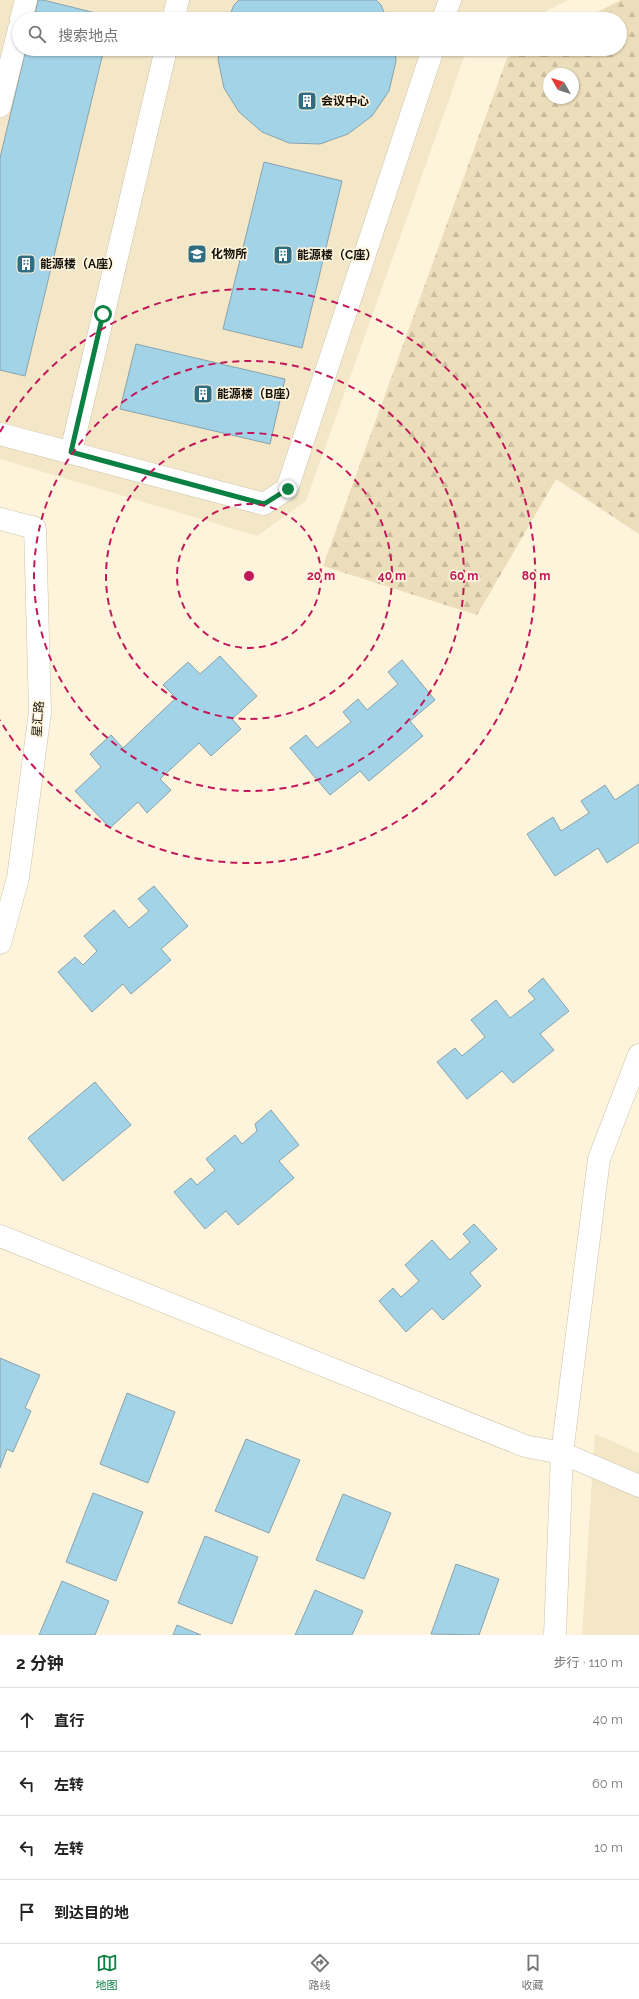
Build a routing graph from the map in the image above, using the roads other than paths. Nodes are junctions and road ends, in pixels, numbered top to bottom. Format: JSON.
{"nodes":[{"id":1,"x":26,"y":0,"type":"edge"},
{"id":2,"x":178,"y":0,"type":"edge"},
{"id":3,"x":450,"y":0,"type":"edge"},
{"id":4,"x":23,"y":12,"type":"edge"},
{"id":5,"x":175,"y":12,"type":"edge"},
{"id":6,"x":446,"y":12,"type":"edge"},
{"id":7,"x":12,"y":56,"type":"edge"},
{"id":8,"x":164,"y":56,"type":"edge"},
{"id":9,"x":431,"y":56,"type":"edge"},
{"id":10,"x":0,"y":106,"type":"edge"},
{"id":11,"x":0,"y":434,"type":"edge"},
{"id":12,"x":71,"y":452,"type":"junction"},
{"id":13,"x":0,"y":519,"type":"edge"},
{"id":14,"x":0,"y":943,"type":"edge"},
{"id":15,"x":639,"y":1055,"type":"edge"},
{"id":16,"x":0,"y":1236,"type":"edge"},
{"id":17,"x":562,"y":1453,"type":"junction"},
{"id":18,"x":639,"y":1486,"type":"edge"},
{"id":19,"x":555,"y":1635,"type":"edge"}],
"edges":[{"from":1,"to":4,"type":"street"},
{"from":2,"to":5,"type":"street"},
{"from":3,"to":6,"type":"street"},
{"from":7,"to":10,"type":"street"},
{"from":8,"to":12,"type":"street"},
{"from":9,"to":12,"type":"street"},
{"from":11,"to":12,"type":"street"},
{"from":13,"to":14,"type":"street","name":"星汇路"},
{"from":15,"to":17,"type":"street"},
{"from":16,"to":17,"type":"street"},
{"from":17,"to":18,"type":"street"},
{"from":17,"to":19,"type":"street"}]}
